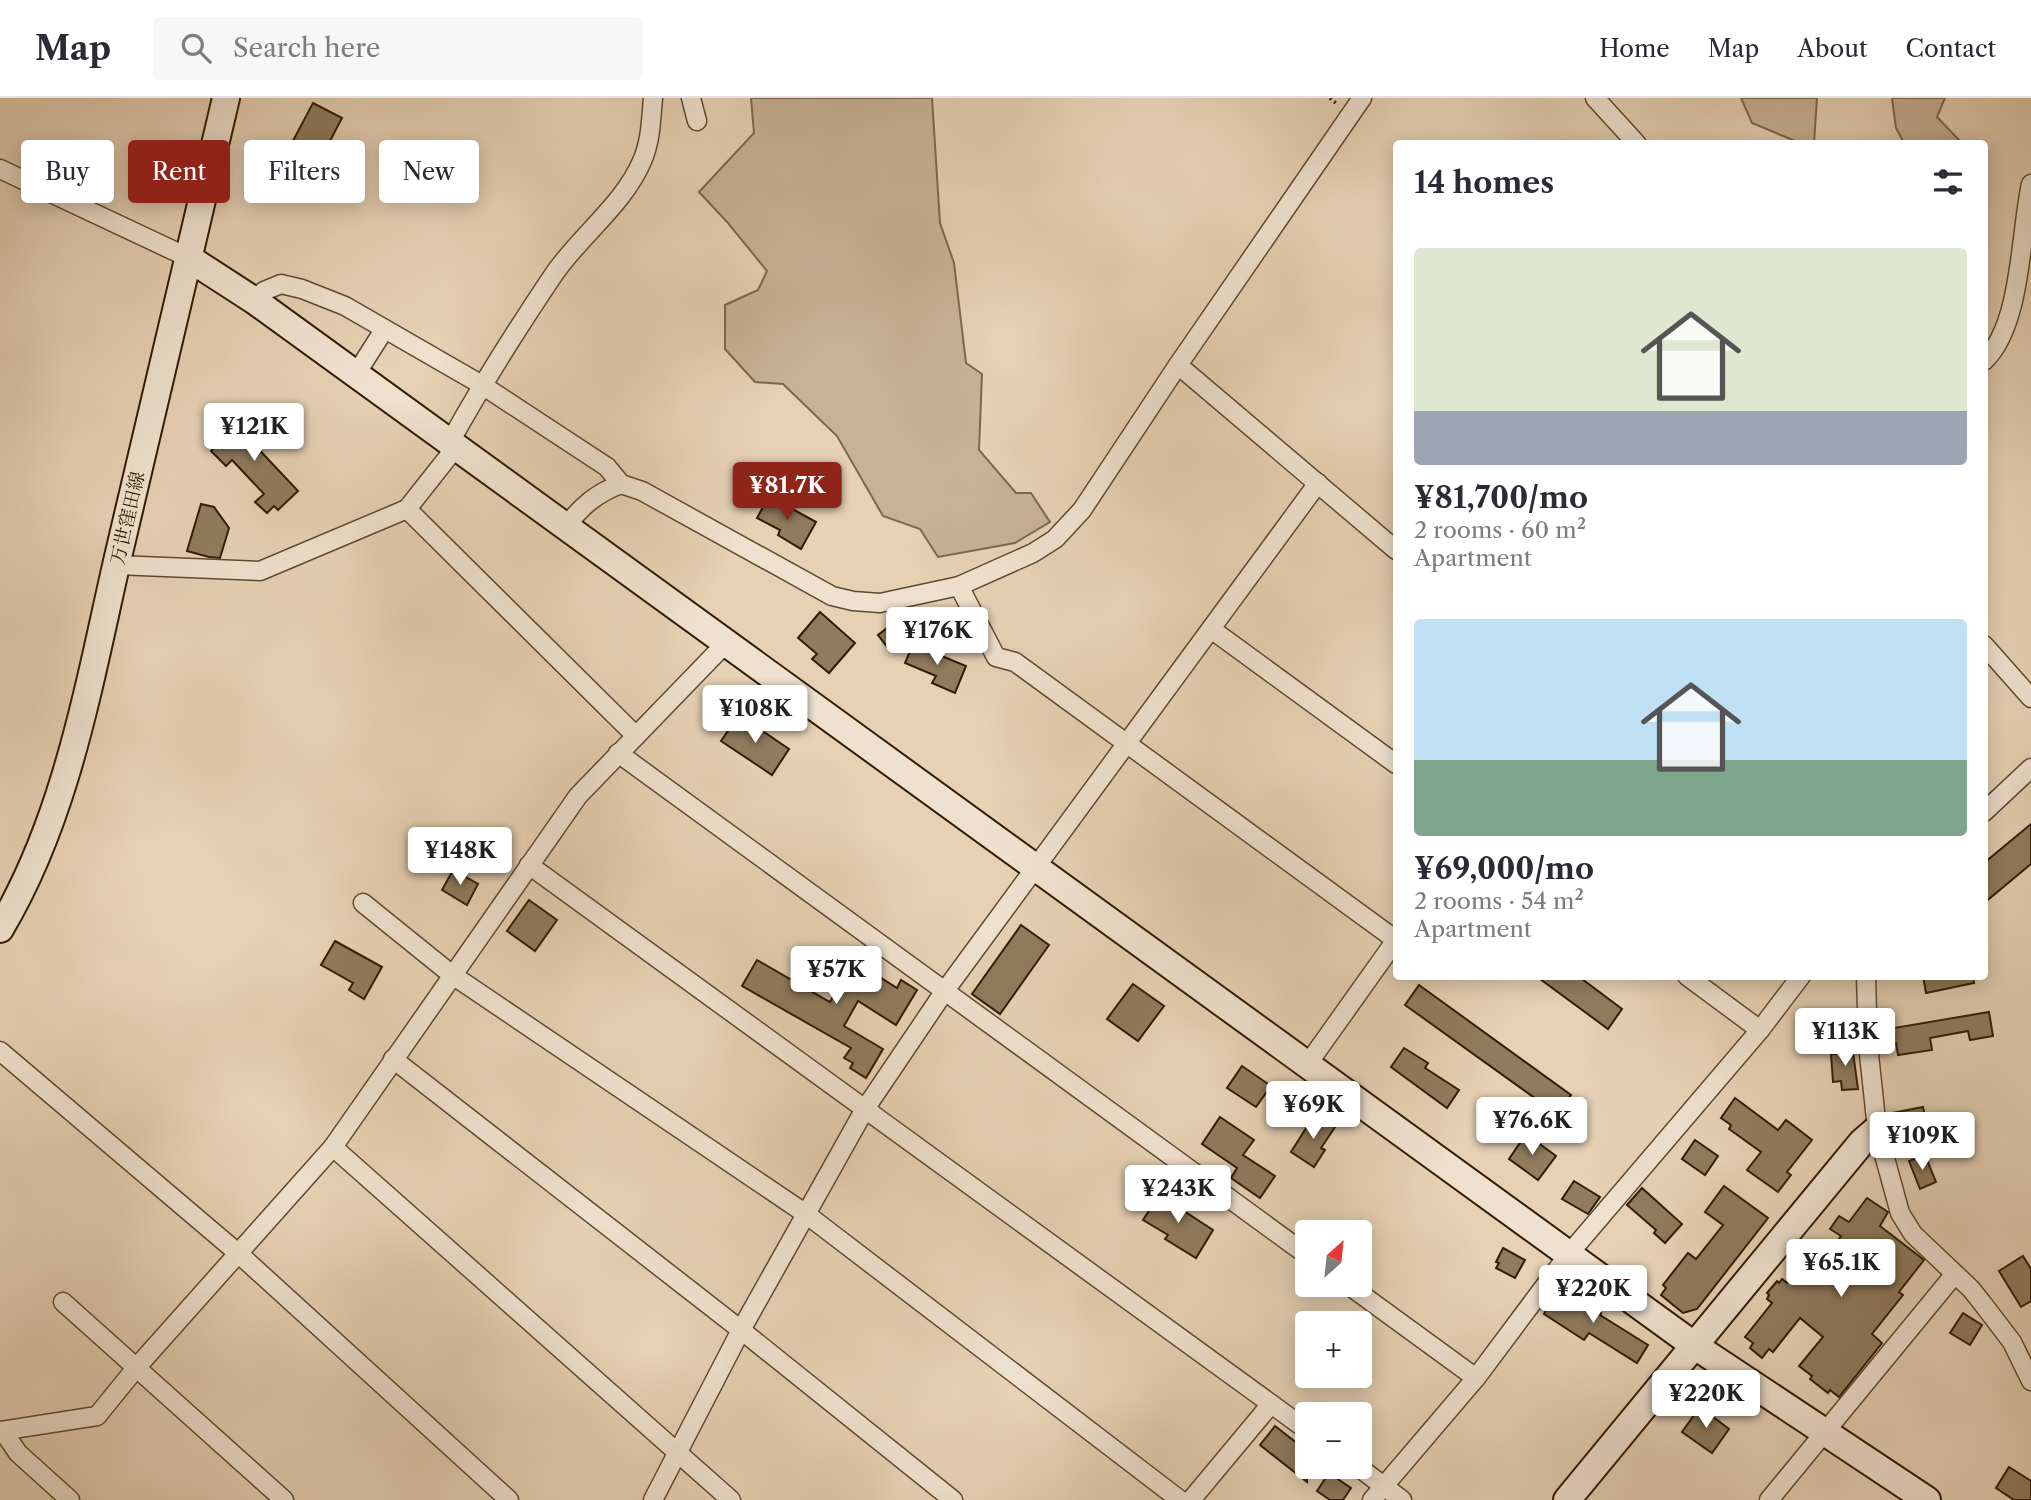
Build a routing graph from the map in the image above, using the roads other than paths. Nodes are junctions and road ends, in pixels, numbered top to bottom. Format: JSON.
{"nodes":[{"id":1,"x":226,"y":98,"type":"edge"},
{"id":2,"x":653,"y":98,"type":"edge"},
{"id":3,"x":691,"y":98,"type":"edge"},
{"id":4,"x":1362,"y":98,"type":"edge"},
{"id":5,"x":1595,"y":98,"type":"edge"},
{"id":6,"x":697,"y":121,"type":"dead end"},
{"id":7,"x":1633,"y":140,"type":"edge"},
{"id":8,"x":0,"y":169,"type":"edge"},
{"id":9,"x":2031,"y":184,"type":"edge"},
{"id":10,"x":187,"y":257,"type":"junction"},
{"id":11,"x":2025,"y":261,"type":"edge"},
{"id":12,"x":255,"y":301,"type":"junction"},
{"id":13,"x":384,"y":330,"type":"junction"},
{"id":14,"x":1988,"y":357,"type":"edge"},
{"id":15,"x":1178,"y":365,"type":"junction"},
{"id":16,"x":356,"y":374,"type":"junction"},
{"id":17,"x":482,"y":385,"type":"junction"},
{"id":18,"x":453,"y":444,"type":"junction"},
{"id":19,"x":1318,"y":483,"type":"junction"},
{"id":20,"x":621,"y":484,"type":"junction"},
{"id":21,"x":407,"y":509,"type":"junction"},
{"id":22,"x":566,"y":527,"type":"junction"},
{"id":23,"x":1393,"y":547,"type":"edge"},
{"id":24,"x":116,"y":565,"type":"junction"},
{"id":25,"x":959,"y":586,"type":"junction"},
{"id":26,"x":1211,"y":629,"type":"junction"},
{"id":27,"x":726,"y":643,"type":"junction"},
{"id":28,"x":1988,"y":650,"type":"edge"},
{"id":29,"x":2031,"y":698,"type":"edge"},
{"id":30,"x":636,"y":736,"type":"junction"},
{"id":31,"x":1127,"y":745,"type":"junction"},
{"id":32,"x":618,"y":753,"type":"junction"},
{"id":33,"x":1393,"y":762,"type":"edge"},
{"id":34,"x":2031,"y":768,"type":"edge"},
{"id":35,"x":1988,"y":807,"type":"edge"},
{"id":36,"x":529,"y":865,"type":"junction"},
{"id":37,"x":1035,"y":868,"type":"junction"},
{"id":38,"x":363,"y":903,"type":"dead end"},
{"id":39,"x":0,"y":929,"type":"edge"},
{"id":40,"x":1393,"y":938,"type":"edge"},
{"id":41,"x":1393,"y":944,"type":"edge"},
{"id":42,"x":452,"y":974,"type":"junction"},
{"id":43,"x":1691,"y":980,"type":"edge"},
{"id":44,"x":1798,"y":980,"type":"edge"},
{"id":45,"x":1866,"y":980,"type":"edge"},
{"id":46,"x":944,"y":992,"type":"junction"},
{"id":47,"x":1760,"y":1030,"type":"junction"},
{"id":48,"x":0,"y":1051,"type":"edge"},
{"id":49,"x":393,"y":1059,"type":"junction"},
{"id":50,"x":1307,"y":1065,"type":"junction"},
{"id":51,"x":865,"y":1110,"type":"junction"},
{"id":52,"x":1877,"y":1129,"type":"junction"},
{"id":53,"x":333,"y":1147,"type":"junction"},
{"id":54,"x":806,"y":1214,"type":"junction"},
{"id":55,"x":1295,"y":1246,"type":"edge"},
{"id":56,"x":239,"y":1255,"type":"junction"},
{"id":57,"x":1568,"y":1255,"type":"junction"},
{"id":58,"x":1954,"y":1275,"type":"junction"},
{"id":59,"x":1365,"y":1297,"type":"edge"},
{"id":60,"x":63,"y":1302,"type":"dead end"},
{"id":61,"x":741,"y":1330,"type":"junction"},
{"id":62,"x":1695,"y":1346,"type":"junction"},
{"id":63,"x":136,"y":1368,"type":"junction"},
{"id":64,"x":1476,"y":1378,"type":"junction"},
{"id":65,"x":2031,"y":1381,"type":"edge"},
{"id":66,"x":1271,"y":1404,"type":"junction"},
{"id":67,"x":1295,"y":1421,"type":"edge"},
{"id":68,"x":2,"y":1431,"type":"edge"},
{"id":69,"x":1824,"y":1432,"type":"junction"},
{"id":70,"x":678,"y":1453,"type":"junction"},
{"id":71,"x":1367,"y":1479,"type":"edge"},
{"id":72,"x":1378,"y":1493,"type":"edge"},
{"id":73,"x":71,"y":1500,"type":"edge"},
{"id":74,"x":284,"y":1500,"type":"edge"},
{"id":75,"x":509,"y":1500,"type":"edge"},
{"id":76,"x":653,"y":1500,"type":"edge"},
{"id":77,"x":731,"y":1500,"type":"edge"},
{"id":78,"x":953,"y":1500,"type":"edge"},
{"id":79,"x":1180,"y":1500,"type":"edge"},
{"id":80,"x":1191,"y":1500,"type":"edge"},
{"id":81,"x":1402,"y":1500,"type":"edge"},
{"id":82,"x":1566,"y":1500,"type":"edge"},
{"id":83,"x":1769,"y":1500,"type":"edge"},
{"id":84,"x":1927,"y":1500,"type":"edge"}],
"edges":[{"from":1,"to":10,"type":"street","name":"万世窪田線"},
{"from":2,"to":17,"type":"street"},
{"from":3,"to":6,"type":"street"},
{"from":4,"to":15,"type":"street"},
{"from":5,"to":7,"type":"street"},
{"from":8,"to":10,"type":"street"},
{"from":9,"to":11,"type":"street"},
{"from":10,"to":12,"type":"street"},
{"from":10,"to":24,"type":"street","name":"万世窪田線"},
{"from":11,"to":14,"type":"street"},
{"from":12,"to":13,"type":"street"},
{"from":12,"to":16,"type":"street"},
{"from":13,"to":16,"type":"street"},
{"from":13,"to":17,"type":"street"},
{"from":15,"to":19,"type":"street"},
{"from":15,"to":25,"type":"street"},
{"from":16,"to":18,"type":"street"},
{"from":17,"to":18,"type":"street"},
{"from":17,"to":20,"type":"street"},
{"from":18,"to":21,"type":"street"},
{"from":18,"to":22,"type":"street"},
{"from":19,"to":23,"type":"street"},
{"from":19,"to":26,"type":"street"},
{"from":20,"to":22,"type":"street"},
{"from":20,"to":25,"type":"street"},
{"from":21,"to":24,"type":"street"},
{"from":21,"to":30,"type":"street"},
{"from":22,"to":27,"type":"street"},
{"from":24,"to":39,"type":"street","name":"万世窪田線"},
{"from":25,"to":31,"type":"street"},
{"from":26,"to":31,"type":"street"},
{"from":26,"to":33,"type":"street"},
{"from":27,"to":30,"type":"street"},
{"from":27,"to":37,"type":"street"},
{"from":28,"to":29,"type":"street"},
{"from":30,"to":32,"type":"street"},
{"from":31,"to":37,"type":"street"},
{"from":31,"to":40,"type":"street"},
{"from":32,"to":36,"type":"street"},
{"from":32,"to":46,"type":"street"},
{"from":34,"to":35,"type":"street"},
{"from":36,"to":42,"type":"street"},
{"from":36,"to":51,"type":"street"},
{"from":37,"to":46,"type":"street"},
{"from":37,"to":50,"type":"street"},
{"from":38,"to":42,"type":"street"},
{"from":41,"to":50,"type":"street"},
{"from":42,"to":49,"type":"street"},
{"from":42,"to":54,"type":"street"},
{"from":43,"to":47,"type":"street"},
{"from":44,"to":47,"type":"street"},
{"from":45,"to":52,"type":"street"},
{"from":46,"to":51,"type":"street"},
{"from":46,"to":55,"type":"street"},
{"from":47,"to":57,"type":"street"},
{"from":48,"to":56,"type":"street"},
{"from":49,"to":53,"type":"street"},
{"from":49,"to":61,"type":"street"},
{"from":50,"to":57,"type":"street"},
{"from":51,"to":54,"type":"street"},
{"from":51,"to":66,"type":"street"},
{"from":52,"to":58,"type":"street"},
{"from":52,"to":62,"type":"street"},
{"from":53,"to":56,"type":"street"},
{"from":53,"to":70,"type":"street"},
{"from":54,"to":61,"type":"street"},
{"from":54,"to":79,"type":"street"},
{"from":56,"to":63,"type":"street"},
{"from":56,"to":75,"type":"street"},
{"from":57,"to":62,"type":"street"},
{"from":57,"to":64,"type":"street"},
{"from":58,"to":65,"type":"street"},
{"from":58,"to":69,"type":"street"},
{"from":59,"to":64,"type":"street"},
{"from":60,"to":63,"type":"street"},
{"from":61,"to":70,"type":"street"},
{"from":61,"to":78,"type":"street"},
{"from":62,"to":69,"type":"street"},
{"from":62,"to":82,"type":"street"},
{"from":63,"to":68,"type":"street"},
{"from":63,"to":74,"type":"street"},
{"from":64,"to":72,"type":"street"},
{"from":66,"to":67,"type":"street"},
{"from":66,"to":80,"type":"street"},
{"from":68,"to":73,"type":"street"},
{"from":69,"to":83,"type":"street"},
{"from":69,"to":84,"type":"street"},
{"from":70,"to":76,"type":"street"},
{"from":70,"to":77,"type":"street"},
{"from":71,"to":72,"type":"street"},
{"from":72,"to":81,"type":"street"}]}
